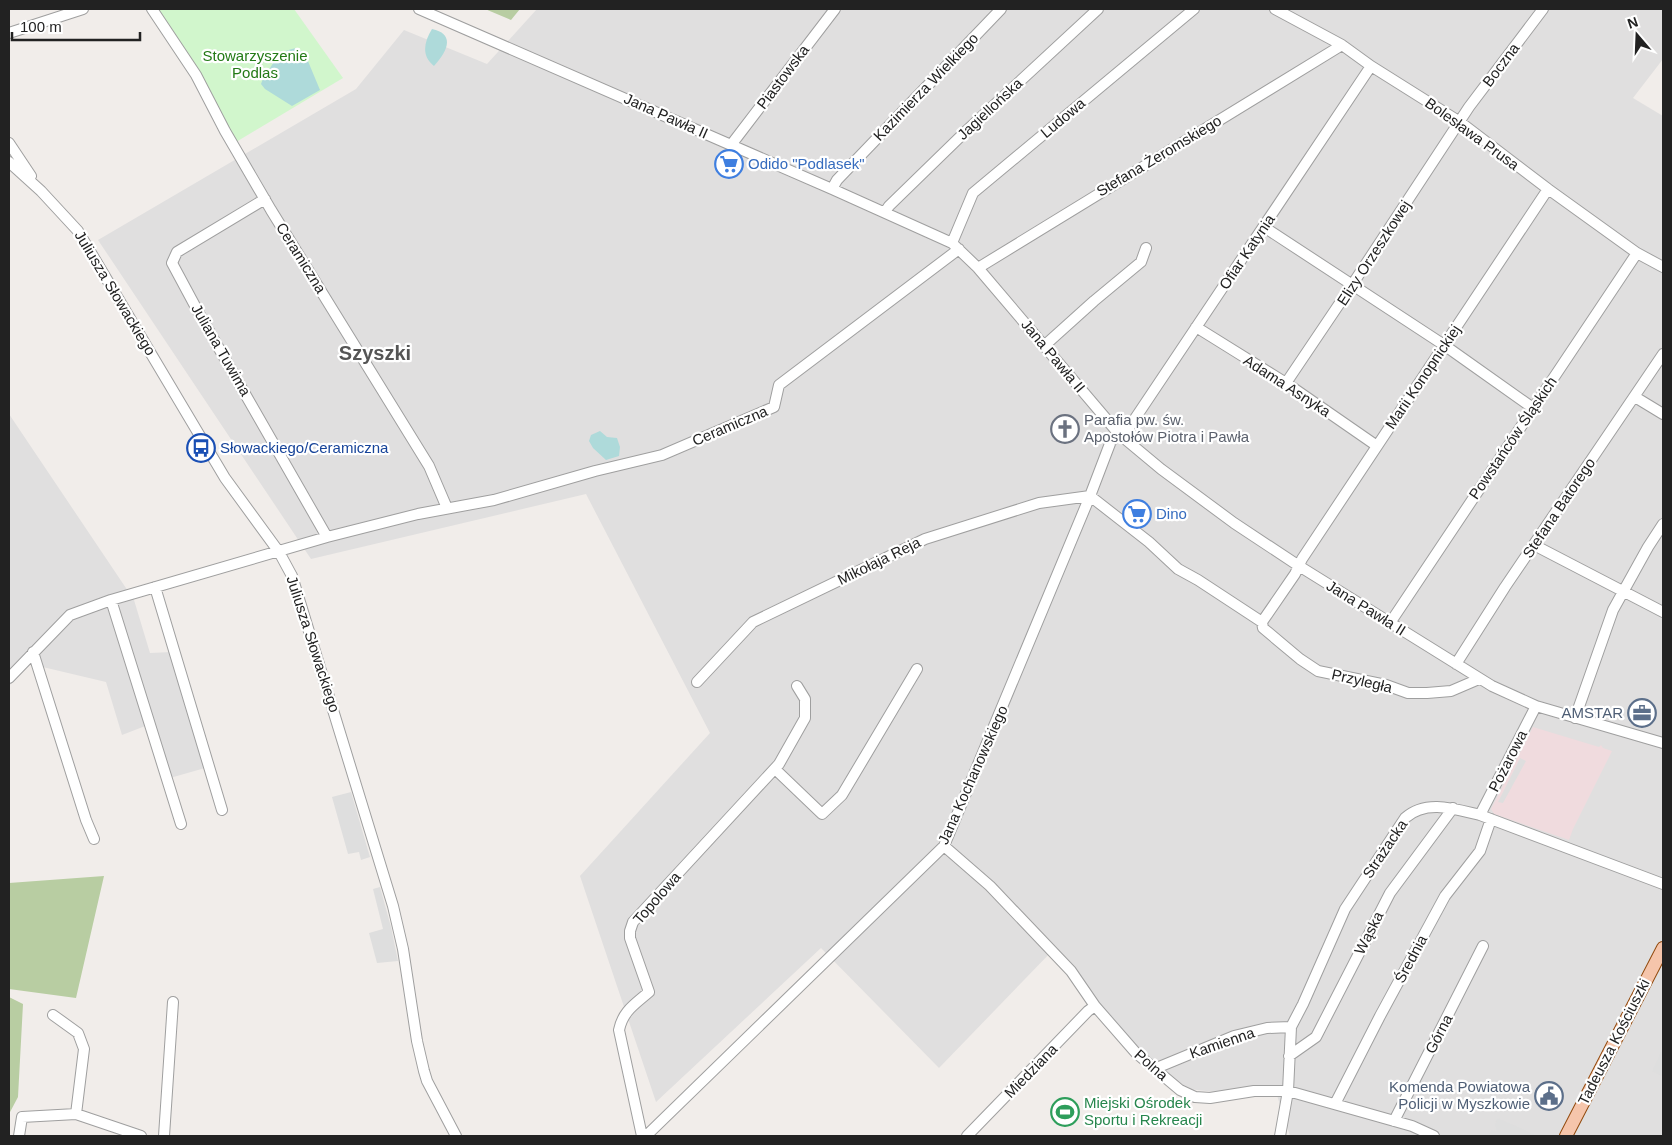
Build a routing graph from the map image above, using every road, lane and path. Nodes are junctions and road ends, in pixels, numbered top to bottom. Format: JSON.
{"nodes":[{"id":1,"x":84,"y":9,"type":"edge"},
{"id":2,"x":152,"y":9,"type":"edge"},
{"id":3,"x":419,"y":9,"type":"edge"},
{"id":4,"x":835,"y":9,"type":"edge"},
{"id":5,"x":1001,"y":9,"type":"edge"},
{"id":6,"x":1098,"y":9,"type":"edge"},
{"id":7,"x":1194,"y":9,"type":"edge"},
{"id":8,"x":1275,"y":9,"type":"edge"},
{"id":9,"x":1543,"y":9,"type":"edge"},
{"id":10,"x":9,"y":32,"type":"edge"},
{"id":11,"x":1342,"y":45,"type":"junction"},
{"id":12,"x":1372,"y":66,"type":"junction"},
{"id":13,"x":1460,"y":122,"type":"junction"},
{"id":14,"x":9,"y":143,"type":"edge"},
{"id":15,"x":731,"y":145,"type":"junction"},
{"id":16,"x":9,"y":162,"type":"edge"},
{"id":17,"x":832,"y":189,"type":"junction"},
{"id":18,"x":1548,"y":189,"type":"junction"},
{"id":19,"x":42,"y":191,"type":"junction"},
{"id":20,"x":265,"y":199,"type":"junction"},
{"id":21,"x":885,"y":212,"type":"junction"},
{"id":22,"x":1264,"y":227,"type":"junction"},
{"id":23,"x":956,"y":246,"type":"junction"},
{"id":24,"x":1146,"y":248,"type":"dead end"},
{"id":25,"x":1637,"y":253,"type":"junction"},
{"id":26,"x":1663,"y":267,"type":"edge"},
{"id":27,"x":978,"y":268,"type":"junction"},
{"id":28,"x":1352,"y":286,"type":"junction"},
{"id":29,"x":1196,"y":327,"type":"junction"},
{"id":30,"x":1444,"y":345,"type":"junction"},
{"id":31,"x":1044,"y":346,"type":"junction"},
{"id":32,"x":1663,"y":354,"type":"edge"},
{"id":33,"x":1286,"y":383,"type":"junction"},
{"id":34,"x":1635,"y":397,"type":"junction"},
{"id":35,"x":1534,"y":408,"type":"junction"},
{"id":36,"x":1663,"y":414,"type":"edge"},
{"id":37,"x":1119,"y":434,"type":"junction"},
{"id":38,"x":1377,"y":446,"type":"junction"},
{"id":39,"x":1090,"y":496,"type":"junction"},
{"id":40,"x":447,"y":508,"type":"junction"},
{"id":41,"x":1663,"y":524,"type":"edge"},
{"id":42,"x":327,"y":537,"type":"junction"},
{"id":43,"x":1534,"y":545,"type":"junction"},
{"id":44,"x":279,"y":552,"type":"junction"},
{"id":45,"x":1299,"y":566,"type":"junction"},
{"id":46,"x":155,"y":587,"type":"junction"},
{"id":47,"x":1623,"y":590,"type":"junction"},
{"id":48,"x":111,"y":600,"type":"junction"},
{"id":49,"x":1663,"y":612,"type":"edge"},
{"id":50,"x":1262,"y":622,"type":"junction"},
{"id":51,"x":1390,"y":623,"type":"junction"},
{"id":52,"x":33,"y":652,"type":"junction"},
{"id":53,"x":1456,"y":664,"type":"junction"},
{"id":54,"x":917,"y":669,"type":"dead end"},
{"id":55,"x":9,"y":678,"type":"edge"},
{"id":56,"x":1479,"y":679,"type":"junction"},
{"id":57,"x":697,"y":682,"type":"dead end"},
{"id":58,"x":796,"y":686,"type":"dead end"},
{"id":59,"x":1536,"y":706,"type":"junction"},
{"id":60,"x":1575,"y":718,"type":"junction"},
{"id":61,"x":1663,"y":743,"type":"edge"},
{"id":62,"x":775,"y":769,"type":"junction"},
{"id":63,"x":1453,"y":808,"type":"junction"},
{"id":64,"x":222,"y":810,"type":"dead end"},
{"id":65,"x":1480,"y":815,"type":"junction"},
{"id":66,"x":1491,"y":819,"type":"junction"},
{"id":67,"x":181,"y":824,"type":"dead end"},
{"id":68,"x":94,"y":839,"type":"dead end"},
{"id":69,"x":944,"y":846,"type":"junction"},
{"id":70,"x":1663,"y":884,"type":"edge"},
{"id":71,"x":1483,"y":946,"type":"dead end"},
{"id":72,"x":1663,"y":948,"type":"edge"},
{"id":73,"x":172,"y":1002,"type":"dead end"},
{"id":74,"x":1095,"y":1006,"type":"junction"},
{"id":75,"x":53,"y":1014,"type":"dead end"},
{"id":76,"x":1291,"y":1027,"type":"junction"},
{"id":77,"x":1288,"y":1056,"type":"junction"},
{"id":78,"x":1154,"y":1068,"type":"junction"},
{"id":79,"x":1288,"y":1091,"type":"junction"},
{"id":80,"x":1335,"y":1104,"type":"junction"},
{"id":81,"x":76,"y":1114,"type":"junction"},
{"id":82,"x":1394,"y":1121,"type":"junction"},
{"id":83,"x":19,"y":1136,"type":"edge"},
{"id":84,"x":141,"y":1136,"type":"edge"},
{"id":85,"x":164,"y":1136,"type":"edge"},
{"id":86,"x":456,"y":1136,"type":"edge"},
{"id":87,"x":642,"y":1136,"type":"edge"},
{"id":88,"x":646,"y":1136,"type":"edge"},
{"id":89,"x":967,"y":1136,"type":"edge"},
{"id":90,"x":1280,"y":1136,"type":"edge"},
{"id":91,"x":1434,"y":1136,"type":"edge"},
{"id":92,"x":1566,"y":1136,"type":"edge"}],
"edges":[{"from":1,"to":10,"type":"street"},
{"from":2,"to":20,"type":"street","name":"Ceramiczna"},
{"from":3,"to":15,"type":"street","name":"Jana Pawła II"},
{"from":4,"to":15,"type":"street","name":"Piastowska"},
{"from":5,"to":17,"type":"street","name":"Kazimierza Wielkiego"},
{"from":6,"to":21,"type":"street","name":"Jagiellońska"},
{"from":7,"to":23,"type":"street","name":"Ludowa"},
{"from":8,"to":11,"type":"street","name":"Bolesława Prusa"},
{"from":9,"to":13,"type":"street","name":"Boczna"},
{"from":11,"to":12,"type":"street","name":"Bolesława Prusa"},
{"from":11,"to":27,"type":"street","name":"Stefana Żeromskiego"},
{"from":12,"to":13,"type":"street","name":"Bolesława Prusa"},
{"from":12,"to":22,"type":"street","name":"Ofiar Katynia"},
{"from":13,"to":18,"type":"street","name":"Bolesława Prusa"},
{"from":13,"to":28,"type":"street","name":"Elizy Orzeszkowej"},
{"from":14,"to":19,"type":"street"},
{"from":15,"to":17,"type":"street","name":"Jana Pawła II"},
{"from":16,"to":19,"type":"street","name":"Juliusza Słowackiego"},
{"from":17,"to":21,"type":"street","name":"Jana Pawła II"},
{"from":18,"to":25,"type":"street","name":"Bolesława Prusa"},
{"from":18,"to":30,"type":"street","name":"Marii Konopnickiej"},
{"from":19,"to":44,"type":"street","name":"Juliusza Słowackiego"},
{"from":20,"to":40,"type":"street","name":"Ceramiczna"},
{"from":20,"to":42,"type":"street","name":"Juliana Tuwima"},
{"from":21,"to":23,"type":"street","name":"Jana Pawła II"},
{"from":22,"to":28,"type":"street"},
{"from":22,"to":29,"type":"street","name":"Ofiar Katynia"},
{"from":23,"to":27,"type":"street","name":"Jana Pawła II"},
{"from":23,"to":40,"type":"street","name":"Ceramiczna"},
{"from":24,"to":31,"type":"street"},
{"from":25,"to":26,"type":"street","name":"Bolesława Prusa"},
{"from":25,"to":35,"type":"street","name":"Powstańców Śląskich"},
{"from":27,"to":31,"type":"street","name":"Jana Pawła II"},
{"from":28,"to":30,"type":"street"},
{"from":28,"to":33,"type":"street","name":"Elizy Orzeszkowej"},
{"from":29,"to":33,"type":"street","name":"Adama Asnyka"},
{"from":29,"to":37,"type":"street","name":"Ofiar Katynia"},
{"from":30,"to":35,"type":"street"},
{"from":30,"to":38,"type":"street","name":"Marii Konopnickiej"},
{"from":31,"to":37,"type":"street","name":"Jana Pawła II"},
{"from":32,"to":34,"type":"street","name":"Stefana Batorego"},
{"from":33,"to":38,"type":"street","name":"Adama Asnyka"},
{"from":34,"to":36,"type":"street"},
{"from":34,"to":43,"type":"street","name":"Stefana Batorego"},
{"from":35,"to":51,"type":"street","name":"Powstańców Śląskich"},
{"from":37,"to":39,"type":"street","name":"Jana Kochanowskiego"},
{"from":37,"to":45,"type":"street","name":"Jana Pawła II"},
{"from":38,"to":45,"type":"street","name":"Marii Konopnickiej"},
{"from":39,"to":50,"type":"street","name":"Przyległa"},
{"from":39,"to":57,"type":"street","name":"Mikołaja Reja"},
{"from":39,"to":69,"type":"street","name":"Jana Kochanowskiego"},
{"from":40,"to":42,"type":"street","name":"Ceramiczna"},
{"from":41,"to":47,"type":"street"},
{"from":42,"to":44,"type":"street","name":"Ceramiczna"},
{"from":43,"to":47,"type":"street"},
{"from":43,"to":53,"type":"street","name":"Stefana Batorego"},
{"from":44,"to":46,"type":"street","name":"Ceramiczna"},
{"from":44,"to":86,"type":"street","name":"Juliusza Słowackiego"},
{"from":45,"to":50,"type":"street"},
{"from":45,"to":51,"type":"street","name":"Jana Pawła II"},
{"from":46,"to":48,"type":"street","name":"Ceramiczna"},
{"from":46,"to":64,"type":"street"},
{"from":47,"to":49,"type":"street"},
{"from":47,"to":60,"type":"street"},
{"from":48,"to":52,"type":"street","name":"Ceramiczna"},
{"from":48,"to":67,"type":"street"},
{"from":50,"to":56,"type":"street","name":"Przyległa"},
{"from":51,"to":53,"type":"street","name":"Jana Pawła II"},
{"from":52,"to":55,"type":"street","name":"Ceramiczna"},
{"from":52,"to":68,"type":"street"},
{"from":53,"to":56,"type":"street","name":"Jana Pawła II"},
{"from":54,"to":62,"type":"street"},
{"from":56,"to":59,"type":"street","name":"Jana Pawła II"},
{"from":58,"to":62,"type":"street","name":"Topolowa"},
{"from":59,"to":60,"type":"street","name":"Jana Pawła II"},
{"from":59,"to":65,"type":"street","name":"Pożarowa"},
{"from":60,"to":61,"type":"street","name":"Jana Pawła II"},
{"from":62,"to":87,"type":"street","name":"Topolowa"},
{"from":63,"to":65,"type":"street","name":"Strażacka"},
{"from":63,"to":76,"type":"street","name":"Strażacka"},
{"from":63,"to":77,"type":"street","name":"Wąska"},
{"from":65,"to":66,"type":"street","name":"Strażacka"},
{"from":66,"to":70,"type":"street","name":"Strażacka"},
{"from":66,"to":80,"type":"street","name":"Średnia"},
{"from":69,"to":74,"type":"street","name":"Polna"},
{"from":69,"to":88,"type":"street","name":"Jana Kochanowskiego"},
{"from":71,"to":82,"type":"street","name":"Górna"},
{"from":72,"to":92,"type":"main road","name":"Tadeusza Kościuszki"},
{"from":73,"to":85,"type":"street"},
{"from":74,"to":78,"type":"street","name":"Polna"},
{"from":74,"to":89,"type":"street","name":"Miedziana"},
{"from":75,"to":81,"type":"street"},
{"from":76,"to":77,"type":"street","name":"Strażacka"},
{"from":76,"to":78,"type":"street","name":"Kamienna"},
{"from":77,"to":79,"type":"street","name":"Strażacka"},
{"from":78,"to":79,"type":"street","name":"Polna"},
{"from":79,"to":80,"type":"street","name":"Polna"},
{"from":79,"to":90,"type":"street","name":"Strażacka"},
{"from":80,"to":82,"type":"street","name":"Polna"},
{"from":81,"to":83,"type":"street"},
{"from":81,"to":84,"type":"street"},
{"from":82,"to":91,"type":"street","name":"Polna"}]}
